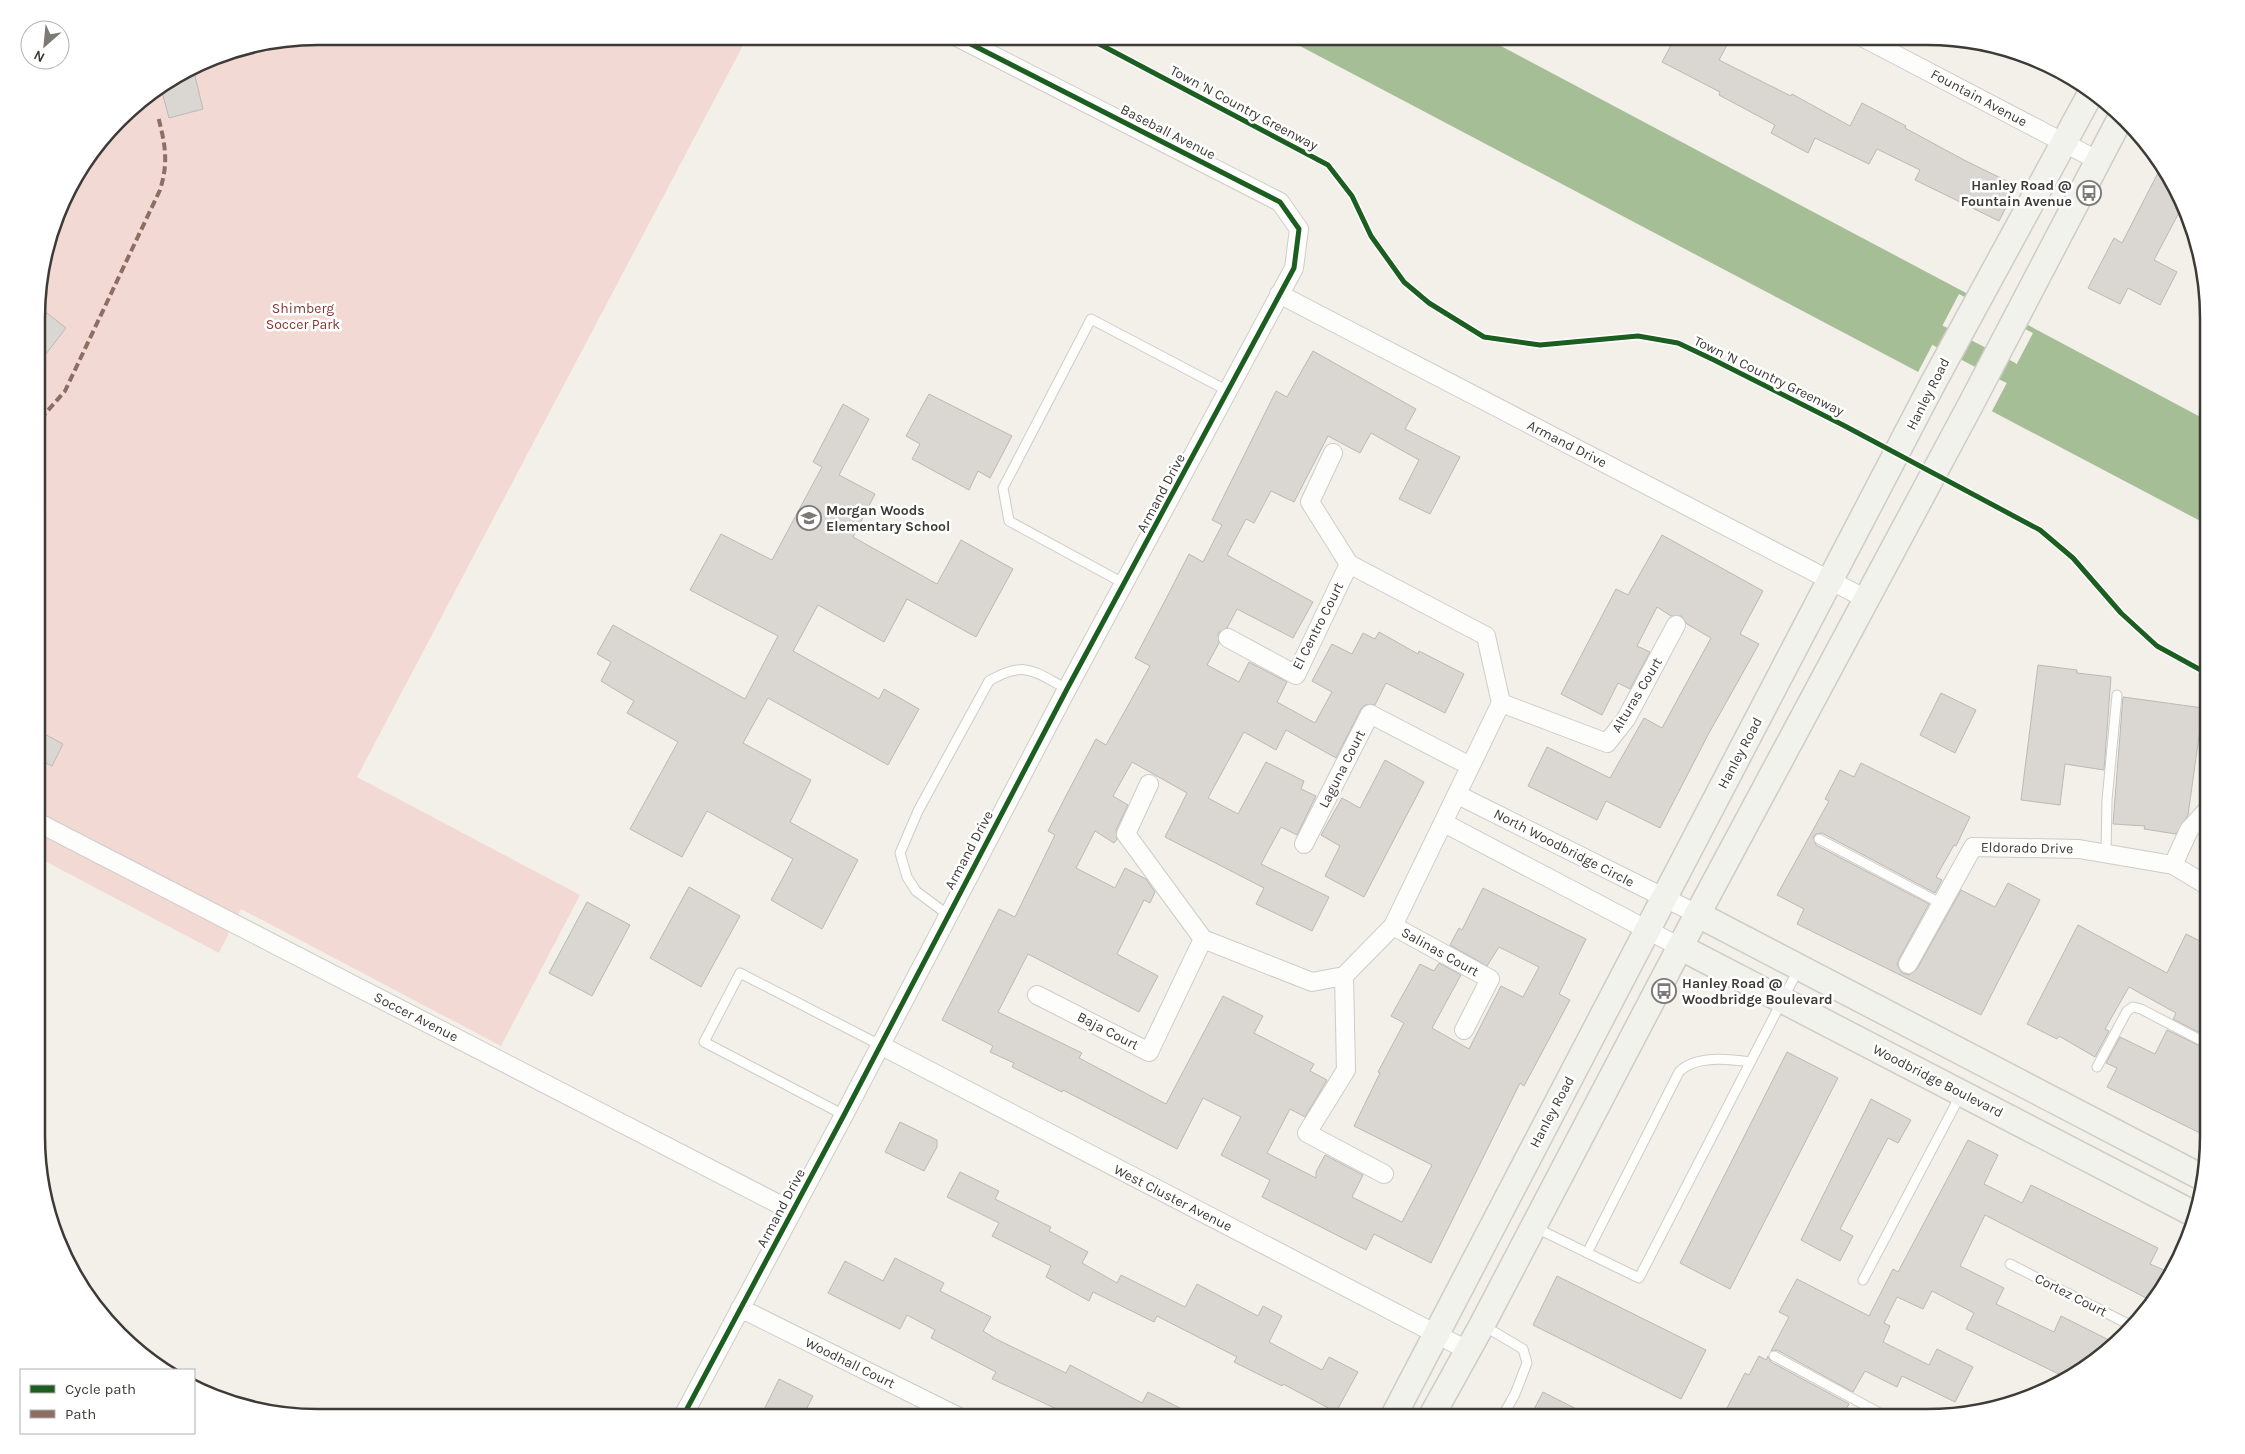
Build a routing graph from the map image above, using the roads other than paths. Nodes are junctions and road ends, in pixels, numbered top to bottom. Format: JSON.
{"nodes":[{"id":1,"x":973,"y":45,"type":"edge"},
{"id":2,"x":1877,"y":45,"type":"edge"},
{"id":3,"x":2088,"y":98,"type":"edge"},
{"id":4,"x":2118,"y":123,"type":"edge"},
{"id":5,"x":2064,"y":143,"type":"junction"},
{"id":6,"x":2097,"y":160,"type":"junction"},
{"id":7,"x":1279,"y":294,"type":"junction"},
{"id":8,"x":1228,"y":391,"type":"junction"},
{"id":9,"x":1333,"y":453,"type":"dead end"},
{"id":10,"x":1349,"y":564,"type":"junction"},
{"id":11,"x":1830,"y":580,"type":"junction"},
{"id":12,"x":1125,"y":584,"type":"junction"},
{"id":13,"x":1866,"y":599,"type":"junction"},
{"id":14,"x":1676,"y":625,"type":"dead end"},
{"id":15,"x":1228,"y":638,"type":"dead end"},
{"id":16,"x":1067,"y":689,"type":"junction"},
{"id":17,"x":2117,"y":695,"type":"dead end"},
{"id":18,"x":1501,"y":703,"type":"junction"},
{"id":19,"x":1470,"y":766,"type":"junction"},
{"id":20,"x":1149,"y":784,"type":"dead end"},
{"id":21,"x":1459,"y":792,"type":"junction"},
{"id":22,"x":2200,"y":818,"type":"edge"},
{"id":23,"x":1444,"y":823,"type":"junction"},
{"id":24,"x":45,"y":826,"type":"edge"},
{"id":25,"x":1819,"y":839,"type":"dead end"},
{"id":26,"x":1304,"y":844,"type":"dead end"},
{"id":27,"x":2106,"y":853,"type":"junction"},
{"id":28,"x":2173,"y":865,"type":"junction"},
{"id":29,"x":2200,"y":881,"type":"edge"},
{"id":30,"x":1664,"y":898,"type":"junction"},
{"id":31,"x":1942,"y":904,"type":"junction"},
{"id":32,"x":1697,"y":914,"type":"junction"},
{"id":33,"x":948,"y":915,"type":"junction"},
{"id":34,"x":1393,"y":926,"type":"junction"},
{"id":35,"x":1647,"y":931,"type":"junction"},
{"id":36,"x":1203,"y":939,"type":"junction"},
{"id":37,"x":1680,"y":947,"type":"junction"},
{"id":38,"x":1908,"y":964,"type":"dead end"},
{"id":39,"x":1800,"y":968,"type":"junction"},
{"id":40,"x":1344,"y":976,"type":"junction"},
{"id":41,"x":1037,"y":995,"type":"dead end"},
{"id":42,"x":1782,"y":1000,"type":"junction"},
{"id":43,"x":1464,"y":1030,"type":"dead end"},
{"id":44,"x":2200,"y":1040,"type":"edge"},
{"id":45,"x":880,"y":1045,"type":"junction"},
{"id":46,"x":1750,"y":1062,"type":"junction"},
{"id":47,"x":2097,"y":1067,"type":"dead end"},
{"id":48,"x":1961,"y":1094,"type":"junction"},
{"id":49,"x":844,"y":1115,"type":"junction"},
{"id":50,"x":1384,"y":1174,"type":"dead end"},
{"id":51,"x":2197,"y":1175,"type":"edge"},
{"id":52,"x":792,"y":1211,"type":"junction"},
{"id":53,"x":2189,"y":1213,"type":"edge"},
{"id":54,"x":1534,"y":1227,"type":"junction"},
{"id":55,"x":1587,"y":1253,"type":"junction"},
{"id":56,"x":2010,"y":1264,"type":"dead end"},
{"id":57,"x":1863,"y":1280,"type":"dead end"},
{"id":58,"x":740,"y":1308,"type":"junction"},
{"id":59,"x":2126,"y":1323,"type":"edge"},
{"id":60,"x":1482,"y":1325,"type":"junction"},
{"id":61,"x":1435,"y":1334,"type":"junction"},
{"id":62,"x":1467,"y":1350,"type":"junction"},
{"id":63,"x":1774,"y":1356,"type":"dead end"},
{"id":64,"x":687,"y":1409,"type":"edge"},
{"id":65,"x":943,"y":1409,"type":"edge"},
{"id":66,"x":1397,"y":1409,"type":"edge"},
{"id":67,"x":1435,"y":1409,"type":"edge"},
{"id":68,"x":1507,"y":1409,"type":"edge"},
{"id":69,"x":1872,"y":1409,"type":"edge"}],
"edges":[{"from":1,"to":7,"type":"street","name":"Baseball Avenue"},
{"from":2,"to":5,"type":"street","name":"Fountain Avenue"},
{"from":3,"to":5,"type":"main road","name":"Hanley Road"},
{"from":4,"to":6,"type":"main road"},
{"from":5,"to":6,"type":"street","name":"Fountain Avenue"},
{"from":5,"to":11,"type":"main road","name":"Hanley Road"},
{"from":6,"to":13,"type":"main road"},
{"from":7,"to":8,"type":"street","name":"Armand Drive"},
{"from":7,"to":11,"type":"street","name":"Armand Drive"},
{"from":8,"to":12,"type":"street","name":"Armand Drive"},
{"from":8,"to":12,"type":"lane"},
{"from":9,"to":10,"type":"street"},
{"from":10,"to":15,"type":"street","name":"El Centro Court"},
{"from":10,"to":18,"type":"street"},
{"from":11,"to":13,"type":"street","name":"Armand Drive"},
{"from":11,"to":30,"type":"main road","name":"Hanley Road"},
{"from":12,"to":16,"type":"street","name":"Armand Drive"},
{"from":13,"to":32,"type":"main road"},
{"from":14,"to":18,"type":"street","name":"Alturas Court"},
{"from":16,"to":33,"type":"street","name":"Armand Drive"},
{"from":16,"to":33,"type":"lane"},
{"from":17,"to":27,"type":"lane"},
{"from":18,"to":19,"type":"street"},
{"from":19,"to":21,"type":"street"},
{"from":19,"to":26,"type":"street","name":"Laguna Court"},
{"from":20,"to":36,"type":"street"},
{"from":21,"to":23,"type":"street"},
{"from":21,"to":30,"type":"street","name":"North Woodbridge Circle"},
{"from":22,"to":28,"type":"street"},
{"from":23,"to":34,"type":"street"},
{"from":23,"to":35,"type":"street"},
{"from":24,"to":52,"type":"street","name":"Soccer Avenue"},
{"from":25,"to":31,"type":"lane"},
{"from":27,"to":28,"type":"street","name":"Eldorado Drive"},
{"from":27,"to":31,"type":"street","name":"Eldorado Drive"},
{"from":28,"to":29,"type":"street","name":"Eldorado Drive"},
{"from":30,"to":32,"type":"street","name":"North Woodbridge Circle"},
{"from":30,"to":35,"type":"main road","name":"Hanley Road"},
{"from":31,"to":38,"type":"street","name":"Eldorado Drive"},
{"from":32,"to":37,"type":"main road"},
{"from":32,"to":39,"type":"main road"},
{"from":33,"to":45,"type":"street","name":"Armand Drive"},
{"from":34,"to":40,"type":"street"},
{"from":34,"to":43,"type":"street","name":"Salinas Court"},
{"from":35,"to":37,"type":"street"},
{"from":35,"to":61,"type":"main road","name":"Hanley Road"},
{"from":36,"to":40,"type":"street"},
{"from":36,"to":41,"type":"street","name":"Baja Court"},
{"from":37,"to":42,"type":"main road","name":"Woodbridge Boulevard"},
{"from":37,"to":54,"type":"main road"},
{"from":39,"to":42,"type":"lane"},
{"from":39,"to":51,"type":"main road"},
{"from":40,"to":50,"type":"street"},
{"from":42,"to":46,"type":"lane"},
{"from":42,"to":48,"type":"main road","name":"Woodbridge Boulevard"},
{"from":44,"to":47,"type":"lane"},
{"from":45,"to":49,"type":"street","name":"Armand Drive"},
{"from":45,"to":49,"type":"lane"},
{"from":45,"to":61,"type":"street","name":"West Cluster Avenue"},
{"from":46,"to":55,"type":"lane"},
{"from":46,"to":55,"type":"lane"},
{"from":48,"to":53,"type":"main road","name":"Woodbridge Boulevard"},
{"from":48,"to":57,"type":"lane"},
{"from":49,"to":52,"type":"street","name":"Armand Drive"},
{"from":52,"to":58,"type":"street","name":"Armand Drive"},
{"from":54,"to":55,"type":"lane"},
{"from":54,"to":60,"type":"main road"},
{"from":56,"to":59,"type":"lane","name":"Cortez Court"},
{"from":58,"to":64,"type":"street","name":"Armand Drive"},
{"from":58,"to":65,"type":"street","name":"Woodhall Court"},
{"from":60,"to":62,"type":"main road"},
{"from":60,"to":68,"type":"lane"},
{"from":61,"to":62,"type":"street","name":"West Cluster Avenue"},
{"from":61,"to":66,"type":"main road","name":"Hanley Road"},
{"from":62,"to":67,"type":"main road"},
{"from":63,"to":69,"type":"lane"}]}
